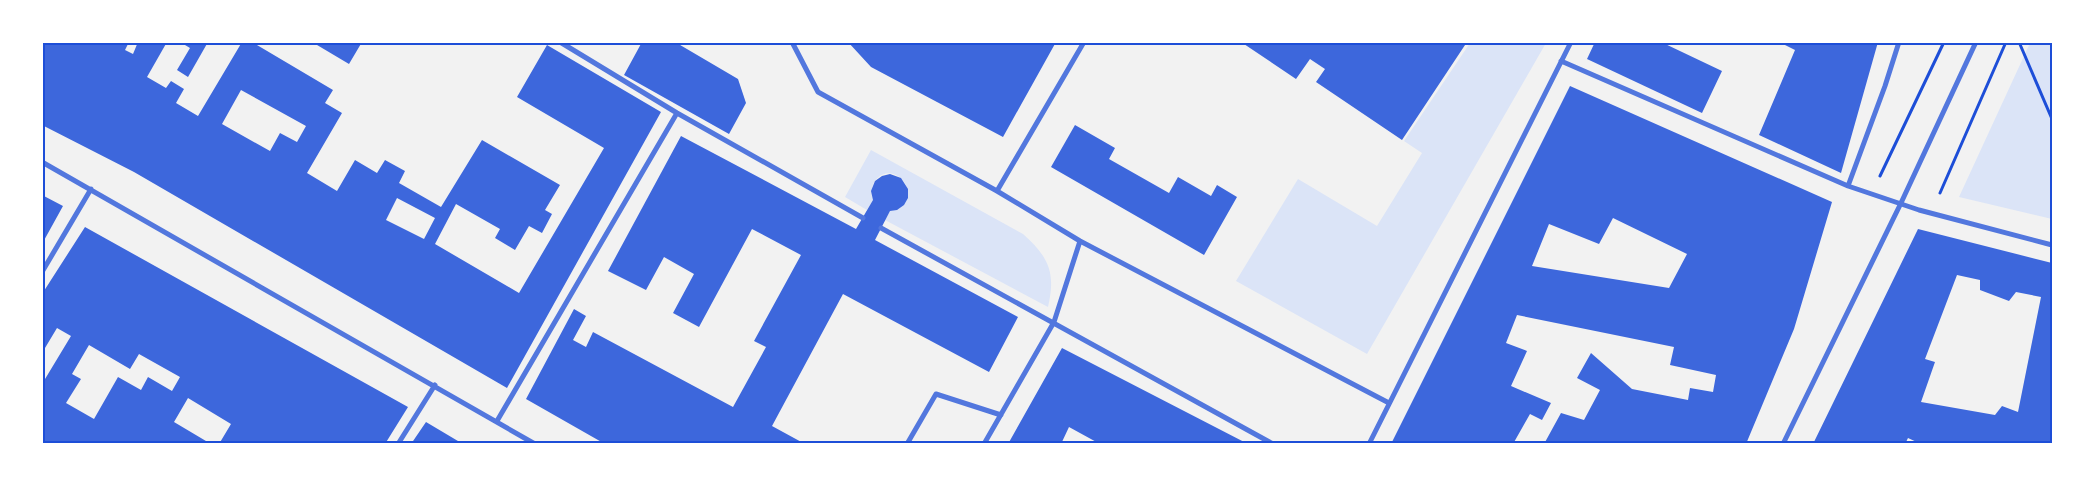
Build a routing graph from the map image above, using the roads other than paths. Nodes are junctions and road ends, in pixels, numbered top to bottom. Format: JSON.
{"nodes":[{"id":1,"x":560,"y":42,"type":"edge"},
{"id":2,"x":792,"y":42,"type":"edge"},
{"id":3,"x":1084,"y":42,"type":"edge"},
{"id":4,"x":1570,"y":42,"type":"edge"},
{"id":5,"x":1899,"y":42,"type":"edge"},
{"id":6,"x":1976,"y":42,"type":"edge"},
{"id":7,"x":1561,"y":61,"type":"junction"},
{"id":8,"x":677,"y":113,"type":"junction"},
{"id":9,"x":42,"y":162,"type":"edge"},
{"id":10,"x":1848,"y":186,"type":"junction"},
{"id":11,"x":91,"y":189,"type":"junction"},
{"id":12,"x":998,"y":191,"type":"junction"},
{"id":13,"x":1901,"y":204,"type":"junction"},
{"id":14,"x":863,"y":218,"type":"dead end"},
{"id":15,"x":881,"y":228,"type":"dead end"},
{"id":16,"x":1080,"y":241,"type":"junction"},
{"id":17,"x":2052,"y":245,"type":"edge"},
{"id":18,"x":42,"y":272,"type":"edge"},
{"id":19,"x":1054,"y":322,"type":"junction"},
{"id":20,"x":435,"y":385,"type":"junction"},
{"id":21,"x":1390,"y":403,"type":"junction"},
{"id":22,"x":1001,"y":415,"type":"junction"},
{"id":23,"x":497,"y":421,"type":"junction"},
{"id":24,"x":398,"y":444,"type":"edge"},
{"id":25,"x":535,"y":444,"type":"edge"},
{"id":26,"x":908,"y":444,"type":"edge"},
{"id":27,"x":984,"y":444,"type":"edge"},
{"id":28,"x":1273,"y":444,"type":"edge"},
{"id":29,"x":1369,"y":444,"type":"edge"},
{"id":30,"x":1784,"y":444,"type":"edge"}],
"edges":[{"from":1,"to":8,"type":"street"},
{"from":2,"to":12,"type":"street"},
{"from":3,"to":12,"type":"street"},
{"from":4,"to":7,"type":"street"},
{"from":5,"to":10,"type":"street"},
{"from":6,"to":13,"type":"street"},
{"from":7,"to":10,"type":"street"},
{"from":7,"to":21,"type":"street"},
{"from":8,"to":14,"type":"street"},
{"from":8,"to":23,"type":"street"},
{"from":9,"to":11,"type":"street"},
{"from":10,"to":13,"type":"street"},
{"from":11,"to":18,"type":"street"},
{"from":11,"to":20,"type":"street"},
{"from":12,"to":16,"type":"street"},
{"from":13,"to":17,"type":"street"},
{"from":13,"to":30,"type":"street"},
{"from":15,"to":19,"type":"street"},
{"from":16,"to":19,"type":"street"},
{"from":16,"to":21,"type":"street"},
{"from":19,"to":22,"type":"street"},
{"from":19,"to":28,"type":"street"},
{"from":20,"to":23,"type":"street"},
{"from":20,"to":24,"type":"street"},
{"from":21,"to":29,"type":"street"},
{"from":22,"to":26,"type":"street"},
{"from":22,"to":27,"type":"street"},
{"from":23,"to":25,"type":"street"}]}
